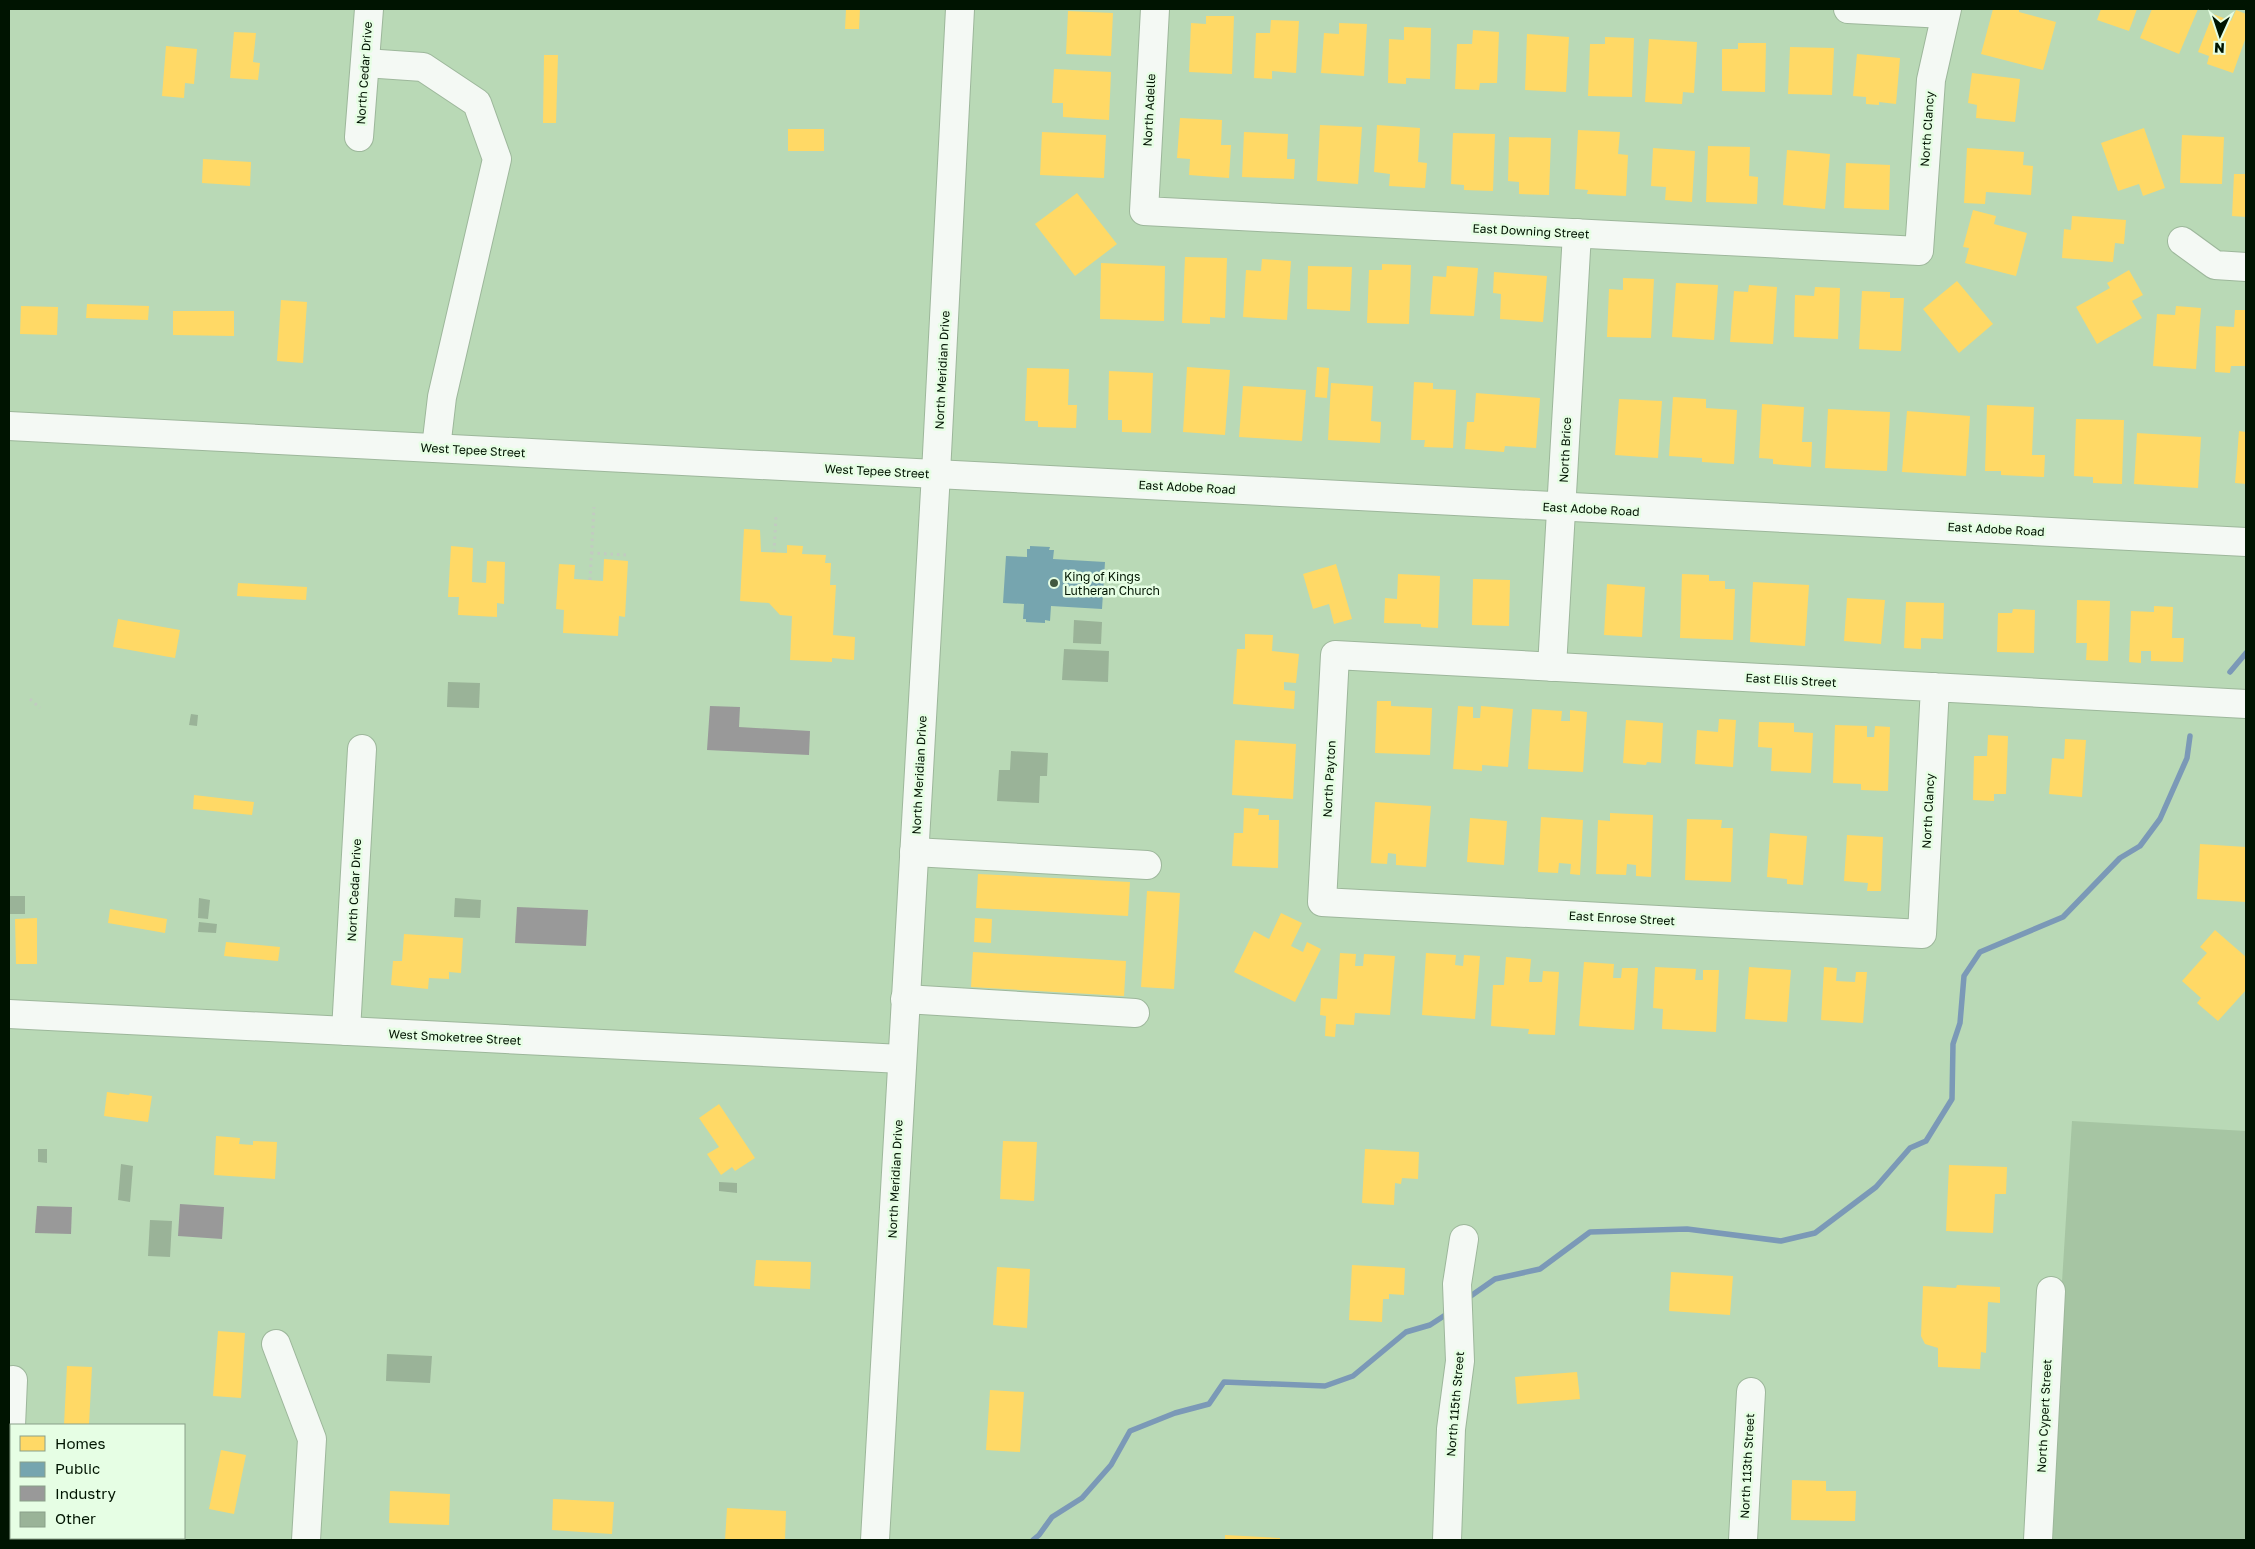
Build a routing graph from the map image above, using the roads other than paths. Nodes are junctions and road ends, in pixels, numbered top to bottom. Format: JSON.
{"nodes":[{"id":1,"x":369,"y":9,"type":"edge"},
{"id":2,"x":960,"y":9,"type":"edge"},
{"id":3,"x":1155,"y":9,"type":"edge"},
{"id":4,"x":1848,"y":9,"type":"edge"},
{"id":5,"x":1946,"y":12,"type":"edge"},
{"id":6,"x":365,"y":64,"type":"junction"},
{"id":7,"x":359,"y":137,"type":"dead end"},
{"id":8,"x":1144,"y":211,"type":"joint"},
{"id":9,"x":1576,"y":233,"type":"junction"},
{"id":10,"x":2182,"y":241,"type":"dead end"},
{"id":11,"x":1919,"y":251,"type":"joint"},
{"id":12,"x":2246,"y":267,"type":"edge"},
{"id":13,"x":9,"y":426,"type":"edge"},
{"id":14,"x":436,"y":448,"type":"junction"},
{"id":15,"x":936,"y":473,"type":"junction"},
{"id":16,"x":1562,"y":507,"type":"junction"},
{"id":17,"x":2246,"y":542,"type":"edge"},
{"id":18,"x":1335,"y":655,"type":"joint"},
{"id":19,"x":1552,"y":667,"type":"junction"},
{"id":20,"x":1935,"y":687,"type":"junction"},
{"id":21,"x":2246,"y":704,"type":"edge"},
{"id":22,"x":362,"y":749,"type":"dead end"},
{"id":23,"x":914,"y":852,"type":"junction"},
{"id":24,"x":1148,"y":865,"type":"dead end"},
{"id":25,"x":1322,"y":902,"type":"joint"},
{"id":26,"x":1922,"y":934,"type":"joint"},
{"id":27,"x":905,"y":999,"type":"junction"},
{"id":28,"x":1135,"y":1013,"type":"dead end"},
{"id":29,"x":9,"y":1014,"type":"edge"},
{"id":30,"x":346,"y":1031,"type":"junction"},
{"id":31,"x":902,"y":1059,"type":"junction"},
{"id":32,"x":1464,"y":1239,"type":"dead end"},
{"id":33,"x":2051,"y":1291,"type":"dead end"},
{"id":34,"x":276,"y":1344,"type":"dead end"},
{"id":35,"x":13,"y":1380,"type":"dead end"},
{"id":36,"x":1751,"y":1392,"type":"dead end"},
{"id":37,"x":11,"y":1424,"type":"edge"},
{"id":38,"x":10,"y":1449,"type":"edge"},
{"id":39,"x":9,"y":1472,"type":"edge"},
{"id":40,"x":306,"y":1540,"type":"edge"},
{"id":41,"x":875,"y":1540,"type":"edge"},
{"id":42,"x":1447,"y":1540,"type":"edge"},
{"id":43,"x":1743,"y":1540,"type":"edge"},
{"id":44,"x":2038,"y":1540,"type":"edge"}],
"edges":[{"from":1,"to":6,"type":"street","name":"North Cedar Drive"},
{"from":2,"to":15,"type":"street","name":"North Meridian Drive"},
{"from":3,"to":8,"type":"street","name":"North Adelle"},
{"from":4,"to":5,"type":"street"},
{"from":5,"to":11,"type":"street","name":"North Clancy"},
{"from":6,"to":7,"type":"street","name":"North Cedar Drive"},
{"from":6,"to":14,"type":"street"},
{"from":8,"to":9,"type":"street","name":"East Downing Street"},
{"from":9,"to":11,"type":"street","name":"East Downing Street"},
{"from":9,"to":16,"type":"street","name":"North Brice"},
{"from":10,"to":12,"type":"street"},
{"from":13,"to":14,"type":"street","name":"West Tepee Street"},
{"from":14,"to":15,"type":"street","name":"West Tepee Street"},
{"from":15,"to":16,"type":"street","name":"East Adobe Road"},
{"from":15,"to":23,"type":"street","name":"North Meridian Drive"},
{"from":16,"to":17,"type":"street","name":"East Adobe Road"},
{"from":16,"to":19,"type":"street","name":"North Brice"},
{"from":18,"to":19,"type":"street","name":"East Ellis Street"},
{"from":18,"to":25,"type":"street","name":"North Payton"},
{"from":19,"to":20,"type":"street","name":"East Ellis Street"},
{"from":20,"to":21,"type":"street","name":"East Ellis Street"},
{"from":20,"to":26,"type":"street","name":"North Clancy"},
{"from":22,"to":30,"type":"street","name":"North Cedar Drive"},
{"from":23,"to":24,"type":"street"},
{"from":23,"to":27,"type":"street","name":"North Meridian Drive"},
{"from":25,"to":26,"type":"street","name":"East Enrose Street"},
{"from":27,"to":28,"type":"street"},
{"from":27,"to":31,"type":"street","name":"North Meridian Drive"},
{"from":29,"to":30,"type":"street","name":"West Smoketree Street"},
{"from":30,"to":31,"type":"street","name":"West Smoketree Street"},
{"from":31,"to":41,"type":"street","name":"North Meridian Drive"},
{"from":32,"to":42,"type":"street","name":"North 115th Street"},
{"from":33,"to":44,"type":"street","name":"North Cypert Street"},
{"from":34,"to":40,"type":"street"},
{"from":35,"to":37,"type":"street"},
{"from":36,"to":43,"type":"street","name":"North 113th Street"},
{"from":38,"to":39,"type":"street"}]}
